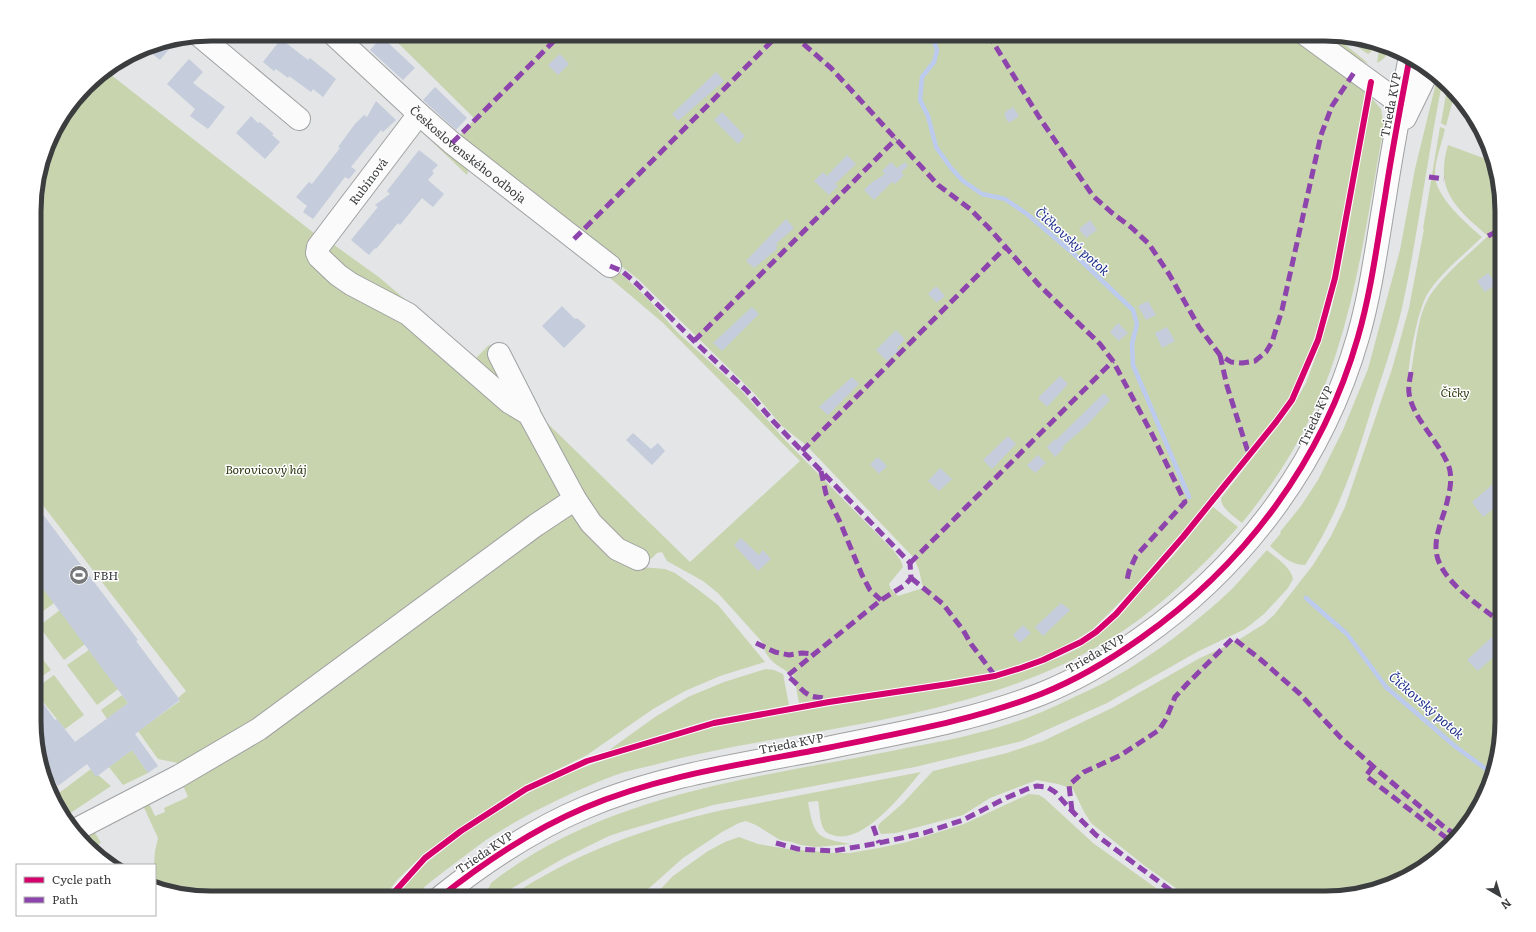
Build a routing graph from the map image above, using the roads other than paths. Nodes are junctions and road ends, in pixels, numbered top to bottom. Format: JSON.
{"nodes":[{"id":1,"x":206,"y":41,"type":"edge"},
{"id":2,"x":341,"y":41,"type":"edge"},
{"id":3,"x":1315,"y":41,"type":"edge"},
{"id":4,"x":1409,"y":63,"type":"edge"},
{"id":5,"x":1426,"y":75,"type":"edge"},
{"id":6,"x":1401,"y":104,"type":"junction"},
{"id":7,"x":419,"y":114,"type":"junction"},
{"id":8,"x":299,"y":119,"type":"dead end"},
{"id":9,"x":1394,"y":138,"type":"junction"},
{"id":10,"x":610,"y":266,"type":"dead end"},
{"id":11,"x":499,"y":354,"type":"dead end"},
{"id":12,"x":529,"y":414,"type":"junction"},
{"id":13,"x":575,"y":499,"type":"junction"},
{"id":14,"x":638,"y":559,"type":"dead end"},
{"id":15,"x":79,"y":828,"type":"edge"},
{"id":16,"x":449,"y":891,"type":"edge"}],
"edges":[{"from":1,"to":8,"type":"street"},
{"from":2,"to":7,"type":"street","name":"Československého odboja"},
{"from":3,"to":6,"type":"street"},
{"from":4,"to":6,"type":"street","name":"Trieda KVP"},
{"from":5,"to":9,"type":"street","name":"Trieda KVP"},
{"from":6,"to":9,"type":"street","name":"Trieda KVP"},
{"from":7,"to":10,"type":"street","name":"Československého odboja"},
{"from":7,"to":12,"type":"street","name":"Rubínová"},
{"from":9,"to":16,"type":"street","name":"Trieda KVP"},
{"from":11,"to":12,"type":"street"},
{"from":12,"to":13,"type":"street"},
{"from":13,"to":14,"type":"street"},
{"from":13,"to":15,"type":"street"}]}
